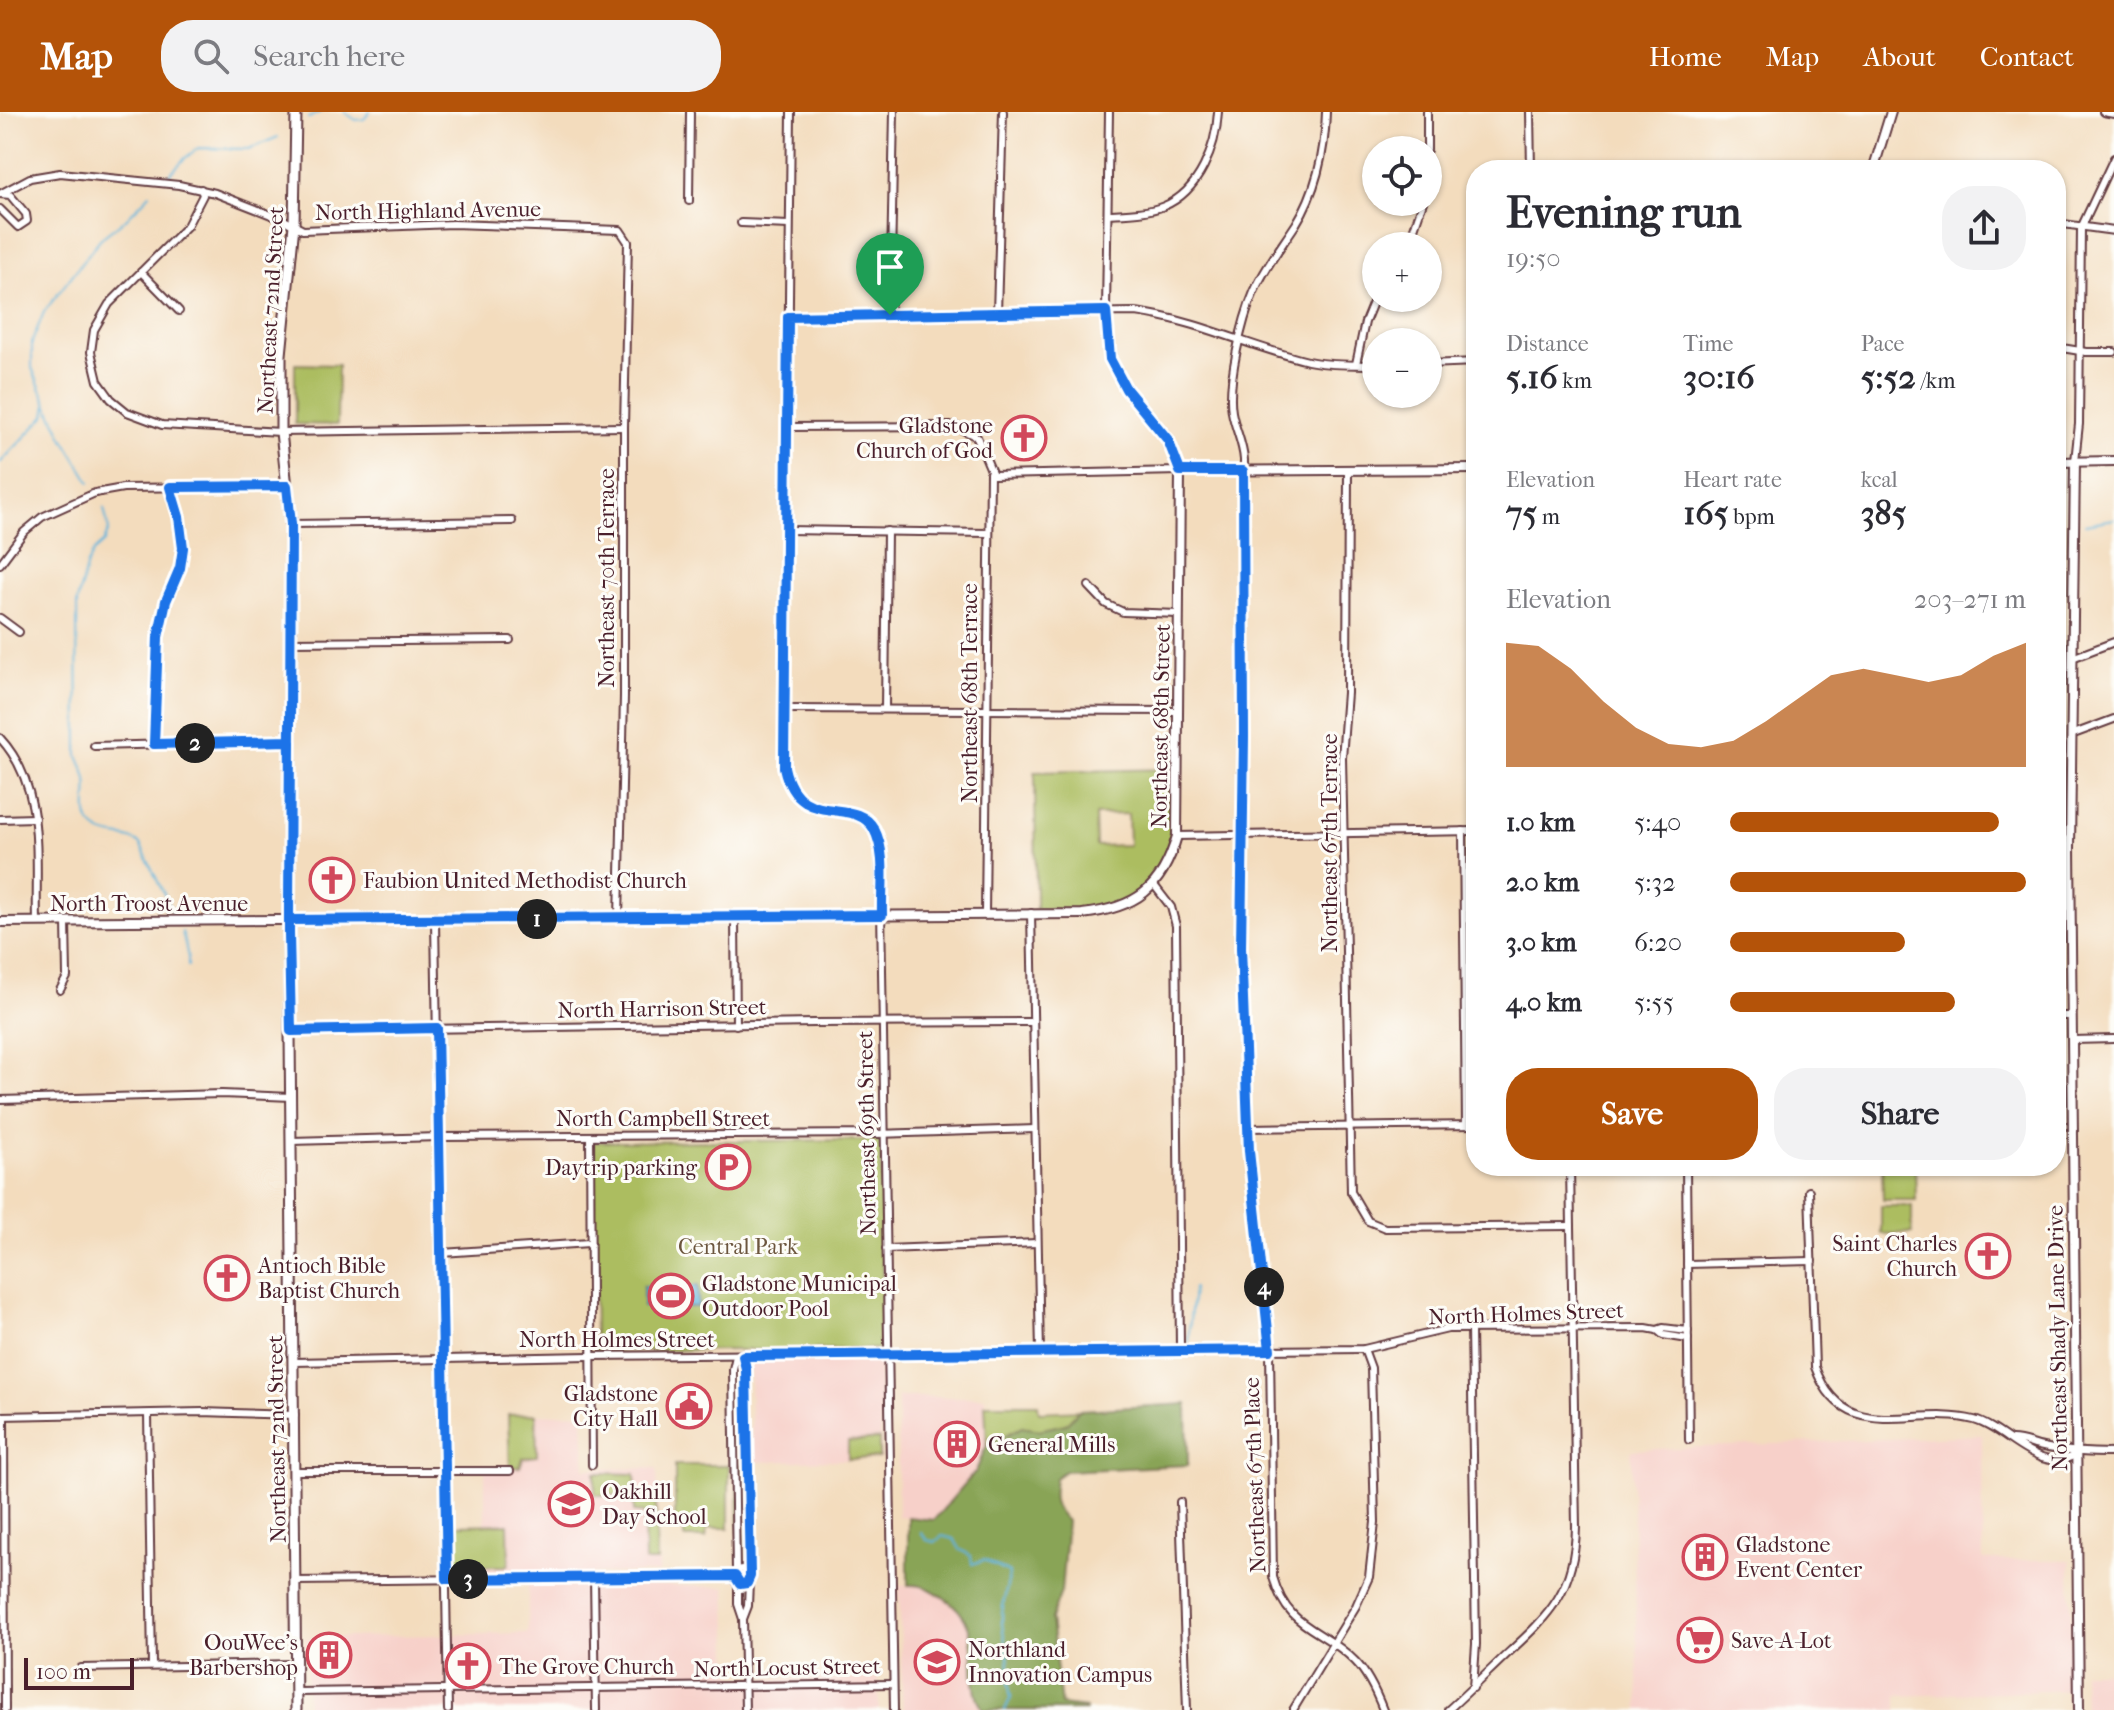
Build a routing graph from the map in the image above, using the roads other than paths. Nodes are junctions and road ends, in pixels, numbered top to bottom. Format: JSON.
{"nodes":[{"id":1,"x":296,"y":112,"type":"edge"},
{"id":2,"x":690,"y":112,"type":"edge"},
{"id":3,"x":791,"y":112,"type":"edge"},
{"id":4,"x":894,"y":112,"type":"edge"},
{"id":5,"x":1003,"y":112,"type":"edge"},
{"id":6,"x":1109,"y":112,"type":"edge"},
{"id":7,"x":1218,"y":112,"type":"edge"},
{"id":8,"x":1326,"y":112,"type":"edge"},
{"id":9,"x":1427,"y":112,"type":"edge"},
{"id":10,"x":1530,"y":112,"type":"edge"},
{"id":11,"x":1891,"y":112,"type":"edge"},
{"id":12,"x":2103,"y":112,"type":"edge"},
{"id":13,"x":2114,"y":114,"type":"edge"},
{"id":14,"x":1427,"y":136,"type":"edge"},
{"id":15,"x":2114,"y":158,"type":"edge"},
{"id":16,"x":1531,"y":160,"type":"edge"},
{"id":17,"x":1876,"y":160,"type":"edge"},
{"id":18,"x":201,"y":189,"type":"junction"},
{"id":19,"x":0,"y":194,"type":"edge"},
{"id":20,"x":689,"y":201,"type":"dead end"},
{"id":21,"x":0,"y":209,"type":"edge"},
{"id":22,"x":1108,"y":214,"type":"junction"},
{"id":23,"x":741,"y":223,"type":"dead end"},
{"id":24,"x":294,"y":225,"type":"junction"},
{"id":25,"x":789,"y":225,"type":"junction"},
{"id":26,"x":2066,"y":225,"type":"edge"},
{"id":27,"x":2081,"y":228,"type":"junction"},
{"id":28,"x":2114,"y":231,"type":"edge"},
{"id":29,"x":627,"y":237,"type":"joint"},
{"id":30,"x":141,"y":272,"type":"junction"},
{"id":31,"x":179,"y":311,"type":"dead end"},
{"id":32,"x":1106,"y":311,"type":"junction"},
{"id":33,"x":1369,"y":312,"type":"edge"},
{"id":34,"x":997,"y":313,"type":"junction"},
{"id":35,"x":890,"y":315,"type":"junction"},
{"id":36,"x":788,"y":317,"type":"junction"},
{"id":37,"x":1240,"y":340,"type":"junction"},
{"id":38,"x":2066,"y":349,"type":"edge"},
{"id":39,"x":2080,"y":352,"type":"junction"},
{"id":40,"x":2114,"y":352,"type":"edge"},
{"id":41,"x":1466,"y":362,"type":"edge"},
{"id":42,"x":1442,"y":363,"type":"edge"},
{"id":43,"x":1356,"y":364,"type":"junction"},
{"id":44,"x":1362,"y":364,"type":"edge"},
{"id":45,"x":624,"y":427,"type":"junction"},
{"id":46,"x":787,"y":427,"type":"junction"},
{"id":47,"x":281,"y":432,"type":"junction"},
{"id":48,"x":2066,"y":461,"type":"edge"},
{"id":49,"x":2075,"y":461,"type":"junction"},
{"id":50,"x":2114,"y":461,"type":"edge"},
{"id":51,"x":1466,"y":469,"type":"edge"},
{"id":52,"x":1348,"y":470,"type":"junction"},
{"id":53,"x":1180,"y":471,"type":"junction"},
{"id":54,"x":1243,"y":471,"type":"junction"},
{"id":55,"x":990,"y":472,"type":"junction"},
{"id":56,"x":287,"y":486,"type":"junction"},
{"id":57,"x":170,"y":487,"type":"junction"},
{"id":58,"x":512,"y":521,"type":"dead end"},
{"id":59,"x":291,"y":524,"type":"junction"},
{"id":60,"x":786,"y":530,"type":"junction"},
{"id":61,"x":887,"y":531,"type":"junction"},
{"id":62,"x":988,"y":533,"type":"junction"},
{"id":63,"x":0,"y":550,"type":"edge"},
{"id":64,"x":7,"y":555,"type":"junction"},
{"id":65,"x":0,"y":564,"type":"edge"},
{"id":66,"x":1089,"y":586,"type":"dead end"},
{"id":67,"x":1179,"y":614,"type":"junction"},
{"id":68,"x":0,"y":618,"type":"edge"},
{"id":69,"x":19,"y":632,"type":"dead end"},
{"id":70,"x":510,"y":640,"type":"dead end"},
{"id":71,"x":289,"y":642,"type":"junction"},
{"id":72,"x":2114,"y":642,"type":"edge"},
{"id":73,"x":2072,"y":658,"type":"junction"},
{"id":74,"x":785,"y":709,"type":"junction"},
{"id":75,"x":885,"y":709,"type":"junction"},
{"id":76,"x":987,"y":709,"type":"junction"},
{"id":77,"x":1178,"y":711,"type":"junction"},
{"id":78,"x":2114,"y":719,"type":"edge"},
{"id":79,"x":2071,"y":735,"type":"junction"},
{"id":80,"x":0,"y":738,"type":"edge"},
{"id":81,"x":290,"y":741,"type":"junction"},
{"id":82,"x":154,"y":744,"type":"junction"},
{"id":83,"x":94,"y":746,"type":"dead end"},
{"id":84,"x":35,"y":818,"type":"junction"},
{"id":85,"x":0,"y":819,"type":"edge"},
{"id":86,"x":1463,"y":831,"type":"joint"},
{"id":87,"x":1345,"y":833,"type":"junction"},
{"id":88,"x":1243,"y":834,"type":"junction"},
{"id":89,"x":1177,"y":836,"type":"junction"},
{"id":90,"x":2066,"y":849,"type":"edge"},
{"id":91,"x":2070,"y":849,"type":"junction"},
{"id":92,"x":1154,"y":885,"type":"junction"},
{"id":93,"x":1031,"y":913,"type":"junction"},
{"id":94,"x":985,"y":914,"type":"junction"},
{"id":95,"x":882,"y":915,"type":"junction"},
{"id":96,"x":735,"y":918,"type":"junction"},
{"id":97,"x":619,"y":919,"type":"junction"},
{"id":98,"x":289,"y":920,"type":"junction"},
{"id":99,"x":37,"y":921,"type":"junction"},
{"id":100,"x":66,"y":921,"type":"junction"},
{"id":101,"x":435,"y":921,"type":"junction"},
{"id":102,"x":0,"y":922,"type":"edge"},
{"id":103,"x":60,"y":990,"type":"dead end"},
{"id":104,"x":2066,"y":1016,"type":"edge"},
{"id":105,"x":2072,"y":1016,"type":"junction"},
{"id":106,"x":1033,"y":1022,"type":"junction"},
{"id":107,"x":883,"y":1024,"type":"junction"},
{"id":108,"x":736,"y":1025,"type":"junction"},
{"id":109,"x":437,"y":1028,"type":"junction"},
{"id":110,"x":291,"y":1031,"type":"junction"},
{"id":111,"x":2114,"y":1039,"type":"edge"},
{"id":112,"x":2073,"y":1040,"type":"junction"},
{"id":113,"x":291,"y":1097,"type":"junction"},
{"id":114,"x":0,"y":1100,"type":"edge"},
{"id":115,"x":1466,"y":1125,"type":"joint"},
{"id":116,"x":1349,"y":1126,"type":"junction"},
{"id":117,"x":1248,"y":1128,"type":"junction"},
{"id":118,"x":1035,"y":1129,"type":"junction"},
{"id":119,"x":885,"y":1134,"type":"junction"},
{"id":120,"x":440,"y":1137,"type":"junction"},
{"id":121,"x":590,"y":1137,"type":"junction"},
{"id":122,"x":290,"y":1141,"type":"junction"},
{"id":123,"x":1570,"y":1176,"type":"edge"},
{"id":124,"x":1686,"y":1176,"type":"edge"},
{"id":125,"x":1809,"y":1191,"type":"dead end"},
{"id":126,"x":1571,"y":1226,"type":"junction"},
{"id":127,"x":589,"y":1243,"type":"junction"},
{"id":128,"x":1037,"y":1243,"type":"junction"},
{"id":129,"x":886,"y":1249,"type":"junction"},
{"id":130,"x":442,"y":1253,"type":"junction"},
{"id":131,"x":1812,"y":1261,"type":"junction"},
{"id":132,"x":1687,"y":1264,"type":"junction"},
{"id":133,"x":1572,"y":1328,"type":"junction"},
{"id":134,"x":1471,"y":1329,"type":"junction"},
{"id":135,"x":1657,"y":1330,"type":"junction"},
{"id":136,"x":1688,"y":1331,"type":"junction"},
{"id":137,"x":1688,"y":1339,"type":"junction"},
{"id":138,"x":1180,"y":1349,"type":"junction"},
{"id":139,"x":1364,"y":1349,"type":"junction"},
{"id":140,"x":1270,"y":1350,"type":"junction"},
{"id":141,"x":888,"y":1353,"type":"junction"},
{"id":142,"x":1040,"y":1353,"type":"junction"},
{"id":143,"x":590,"y":1356,"type":"junction"},
{"id":144,"x":739,"y":1356,"type":"junction"},
{"id":145,"x":442,"y":1359,"type":"junction"},
{"id":146,"x":294,"y":1362,"type":"junction"},
{"id":147,"x":148,"y":1414,"type":"junction"},
{"id":148,"x":295,"y":1415,"type":"junction"},
{"id":149,"x":2,"y":1416,"type":"edge"},
{"id":150,"x":1689,"y":1440,"type":"dead end"},
{"id":151,"x":2012,"y":1440,"type":"junction"},
{"id":152,"x":2078,"y":1453,"type":"junction"},
{"id":153,"x":2114,"y":1453,"type":"edge"},
{"id":154,"x":592,"y":1465,"type":"dead end"},
{"id":155,"x":446,"y":1470,"type":"junction"},
{"id":156,"x":295,"y":1471,"type":"junction"},
{"id":157,"x":510,"y":1471,"type":"dead end"},
{"id":158,"x":1180,"y":1502,"type":"dead end"},
{"id":159,"x":748,"y":1572,"type":"junction"},
{"id":160,"x":594,"y":1577,"type":"junction"},
{"id":161,"x":736,"y":1577,"type":"junction"},
{"id":162,"x":447,"y":1579,"type":"junction"},
{"id":163,"x":295,"y":1581,"type":"junction"},
{"id":164,"x":749,"y":1581,"type":"junction"},
{"id":165,"x":743,"y":1619,"type":"junction"},
{"id":166,"x":1332,"y":1644,"type":"junction"},
{"id":167,"x":297,"y":1664,"type":"junction"},
{"id":168,"x":152,"y":1666,"type":"junction"},
{"id":169,"x":81,"y":1668,"type":"dead end"},
{"id":170,"x":893,"y":1684,"type":"junction"},
{"id":171,"x":745,"y":1686,"type":"junction"},
{"id":172,"x":596,"y":1688,"type":"junction"},
{"id":173,"x":1473,"y":1688,"type":"junction"},
{"id":174,"x":448,"y":1691,"type":"junction"},
{"id":175,"x":297,"y":1692,"type":"junction"},
{"id":176,"x":5,"y":1710,"type":"edge"},
{"id":177,"x":296,"y":1710,"type":"edge"},
{"id":178,"x":448,"y":1710,"type":"edge"},
{"id":179,"x":596,"y":1710,"type":"edge"},
{"id":180,"x":745,"y":1710,"type":"edge"},
{"id":181,"x":894,"y":1710,"type":"edge"},
{"id":182,"x":1187,"y":1710,"type":"edge"},
{"id":183,"x":1293,"y":1710,"type":"edge"},
{"id":184,"x":1383,"y":1710,"type":"edge"},
{"id":185,"x":1448,"y":1710,"type":"edge"},
{"id":186,"x":2079,"y":1710,"type":"edge"}],
"edges":[{"from":1,"to":24,"type":"main road","name":"Northeast 72nd Street"},
{"from":2,"to":20,"type":"street"},
{"from":3,"to":25,"type":"street"},
{"from":4,"to":35,"type":"street"},
{"from":5,"to":34,"type":"street"},
{"from":6,"to":22,"type":"street","name":"Northeast 68th Street"},
{"from":7,"to":22,"type":"street"},
{"from":8,"to":37,"type":"street","name":"Northeast 67th Place"},
{"from":9,"to":14,"type":"street"},
{"from":10,"to":16,"type":"street"},
{"from":11,"to":17,"type":"street"},
{"from":12,"to":13,"type":"street"},
{"from":15,"to":27,"type":"street","name":"Northeast Shady Lane Drive"},
{"from":18,"to":19,"type":"street","name":"North Highland Avenue"},
{"from":18,"to":24,"type":"street","name":"North Highland Avenue"},
{"from":18,"to":30,"type":"street"},
{"from":19,"to":21,"type":"street","name":"North Highland Avenue"},
{"from":22,"to":32,"type":"street","name":"Northeast 68th Street"},
{"from":23,"to":25,"type":"street"},
{"from":24,"to":29,"type":"street","name":"North Highland Avenue"},
{"from":24,"to":47,"type":"main road","name":"Northeast 72nd Street"},
{"from":25,"to":36,"type":"street"},
{"from":26,"to":27,"type":"street"},
{"from":27,"to":28,"type":"street"},
{"from":27,"to":39,"type":"street","name":"Northeast Shady Lane Drive"},
{"from":29,"to":45,"type":"street","name":"Northeast 70th Terrace"},
{"from":30,"to":31,"type":"street"},
{"from":30,"to":47,"type":"street"},
{"from":32,"to":34,"type":"street"},
{"from":32,"to":37,"type":"street"},
{"from":32,"to":53,"type":"street","name":"Northeast 68th Street"},
{"from":33,"to":43,"type":"street"},
{"from":34,"to":35,"type":"street"},
{"from":35,"to":36,"type":"street"},
{"from":36,"to":46,"type":"street"},
{"from":37,"to":43,"type":"street"},
{"from":37,"to":54,"type":"street","name":"Northeast 67th Place"},
{"from":38,"to":39,"type":"street"},
{"from":39,"to":40,"type":"street"},
{"from":39,"to":49,"type":"street","name":"Northeast Shady Lane Drive"},
{"from":41,"to":42,"type":"street"},
{"from":43,"to":44,"type":"street"},
{"from":45,"to":47,"type":"street"},
{"from":45,"to":97,"type":"street","name":"Northeast 70th Terrace"},
{"from":46,"to":55,"type":"street"},
{"from":46,"to":60,"type":"street"},
{"from":47,"to":56,"type":"main road","name":"Northeast 72nd Street"},
{"from":48,"to":49,"type":"street"},
{"from":49,"to":50,"type":"street"},
{"from":49,"to":73,"type":"street","name":"Northeast Shady Lane Drive"},
{"from":51,"to":52,"type":"street"},
{"from":52,"to":54,"type":"street"},
{"from":52,"to":87,"type":"street","name":"Northeast 67th Terrace"},
{"from":53,"to":54,"type":"street"},
{"from":53,"to":55,"type":"street"},
{"from":53,"to":67,"type":"street","name":"Northeast 68th Street"},
{"from":54,"to":88,"type":"street","name":"Northeast 67th Place"},
{"from":55,"to":62,"type":"street","name":"Northeast 68th Terrace"},
{"from":56,"to":57,"type":"street"},
{"from":56,"to":59,"type":"main road","name":"Northeast 72nd Street"},
{"from":57,"to":64,"type":"street"},
{"from":57,"to":82,"type":"street"},
{"from":58,"to":59,"type":"street"},
{"from":59,"to":71,"type":"main road","name":"Northeast 72nd Street"},
{"from":60,"to":61,"type":"street"},
{"from":60,"to":74,"type":"street"},
{"from":61,"to":62,"type":"street"},
{"from":61,"to":75,"type":"street"},
{"from":62,"to":76,"type":"street","name":"Northeast 68th Terrace"},
{"from":63,"to":64,"type":"street"},
{"from":64,"to":65,"type":"street"},
{"from":66,"to":67,"type":"street"},
{"from":67,"to":77,"type":"street","name":"Northeast 68th Street"},
{"from":68,"to":69,"type":"street"},
{"from":70,"to":71,"type":"street"},
{"from":71,"to":81,"type":"main road","name":"Northeast 72nd Street"},
{"from":72,"to":73,"type":"street"},
{"from":73,"to":79,"type":"street","name":"Northeast Shady Lane Drive"},
{"from":74,"to":75,"type":"street"},
{"from":74,"to":95,"type":"street","name":"Northeast 69th Street"},
{"from":75,"to":76,"type":"street"},
{"from":76,"to":77,"type":"street"},
{"from":76,"to":94,"type":"street","name":"Northeast 68th Terrace"},
{"from":77,"to":89,"type":"street","name":"Northeast 68th Street"},
{"from":78,"to":79,"type":"street"},
{"from":79,"to":91,"type":"street","name":"Northeast Shady Lane Drive"},
{"from":80,"to":84,"type":"street"},
{"from":81,"to":82,"type":"street"},
{"from":81,"to":98,"type":"main road","name":"Northeast 72nd Street"},
{"from":82,"to":83,"type":"street"},
{"from":84,"to":85,"type":"street"},
{"from":84,"to":99,"type":"street"},
{"from":86,"to":87,"type":"street"},
{"from":86,"to":115,"type":"street"},
{"from":87,"to":88,"type":"street"},
{"from":87,"to":116,"type":"street","name":"Northeast 67th Terrace"},
{"from":88,"to":89,"type":"street"},
{"from":88,"to":117,"type":"street","name":"Northeast 67th Place"},
{"from":89,"to":92,"type":"street","name":"Northeast 68th Street"},
{"from":90,"to":91,"type":"street"},
{"from":91,"to":105,"type":"street","name":"Northeast Shady Lane Drive"},
{"from":92,"to":93,"type":"street","name":"North Troost Avenue"},
{"from":92,"to":138,"type":"street"},
{"from":93,"to":94,"type":"street","name":"North Troost Avenue"},
{"from":93,"to":106,"type":"street"},
{"from":94,"to":95,"type":"street","name":"North Troost Avenue"},
{"from":95,"to":96,"type":"street","name":"North Troost Avenue"},
{"from":95,"to":107,"type":"street","name":"Northeast 69th Street"},
{"from":96,"to":97,"type":"street","name":"North Troost Avenue"},
{"from":96,"to":108,"type":"street"},
{"from":97,"to":101,"type":"street","name":"North Troost Avenue"},
{"from":98,"to":100,"type":"street","name":"North Troost Avenue"},
{"from":98,"to":101,"type":"street","name":"North Troost Avenue"},
{"from":98,"to":110,"type":"main road","name":"Northeast 72nd Street"},
{"from":99,"to":100,"type":"street","name":"North Troost Avenue"},
{"from":99,"to":102,"type":"street","name":"North Troost Avenue"},
{"from":100,"to":103,"type":"street"},
{"from":101,"to":109,"type":"street"},
{"from":104,"to":105,"type":"street"},
{"from":105,"to":112,"type":"street","name":"Northeast Shady Lane Drive"},
{"from":106,"to":107,"type":"street","name":"North Harrison Street"},
{"from":106,"to":118,"type":"street"},
{"from":107,"to":108,"type":"street","name":"North Harrison Street"},
{"from":107,"to":119,"type":"street","name":"Northeast 69th Street"},
{"from":108,"to":109,"type":"street","name":"North Harrison Street"},
{"from":109,"to":110,"type":"street","name":"North Harrison Street"},
{"from":109,"to":120,"type":"street"},
{"from":110,"to":113,"type":"main road","name":"Northeast 72nd Street"},
{"from":111,"to":112,"type":"street"},
{"from":112,"to":152,"type":"street","name":"Northeast Shady Lane Drive"},
{"from":113,"to":114,"type":"street"},
{"from":113,"to":122,"type":"main road","name":"Northeast 72nd Street"},
{"from":115,"to":116,"type":"street"},
{"from":116,"to":117,"type":"street"},
{"from":116,"to":126,"type":"street","name":"Northeast 67th Terrace"},
{"from":117,"to":140,"type":"street","name":"Northeast 67th Place"},
{"from":118,"to":119,"type":"street","name":"North Campbell Street"},
{"from":118,"to":128,"type":"street"},
{"from":119,"to":121,"type":"street","name":"North Campbell Street"},
{"from":119,"to":129,"type":"street","name":"Northeast 69th Street"},
{"from":120,"to":121,"type":"street","name":"North Campbell Street"},
{"from":120,"to":122,"type":"street","name":"North Campbell Street"},
{"from":120,"to":130,"type":"street"},
{"from":121,"to":127,"type":"street"},
{"from":122,"to":146,"type":"main road","name":"Northeast 72nd Street"},
{"from":123,"to":126,"type":"street"},
{"from":124,"to":132,"type":"street"},
{"from":125,"to":131,"type":"street"},
{"from":126,"to":133,"type":"street"},
{"from":127,"to":130,"type":"street"},
{"from":127,"to":143,"type":"street"},
{"from":128,"to":129,"type":"street"},
{"from":128,"to":142,"type":"street"},
{"from":129,"to":141,"type":"street","name":"Northeast 69th Street"},
{"from":130,"to":145,"type":"street"},
{"from":131,"to":132,"type":"street"},
{"from":131,"to":151,"type":"street"},
{"from":132,"to":136,"type":"street"},
{"from":133,"to":134,"type":"street","name":"North Holmes Street"},
{"from":133,"to":135,"type":"street","name":"North Holmes Street"},
{"from":133,"to":173,"type":"street"},
{"from":134,"to":139,"type":"street","name":"North Holmes Street"},
{"from":134,"to":173,"type":"street"},
{"from":135,"to":136,"type":"street","name":"North Holmes Street"},
{"from":135,"to":137,"type":"street","name":"North Holmes Street"},
{"from":136,"to":137,"type":"street"},
{"from":137,"to":150,"type":"street"},
{"from":138,"to":140,"type":"street","name":"North Holmes Street"},
{"from":138,"to":142,"type":"street","name":"North Holmes Street"},
{"from":139,"to":140,"type":"street","name":"North Holmes Street"},
{"from":139,"to":166,"type":"street"},
{"from":140,"to":166,"type":"street","name":"Northeast 67th Place"},
{"from":141,"to":142,"type":"street","name":"North Holmes Street"},
{"from":141,"to":144,"type":"street","name":"North Holmes Street"},
{"from":141,"to":170,"type":"street","name":"Northeast 69th Street"},
{"from":143,"to":144,"type":"street","name":"North Holmes Street"},
{"from":143,"to":145,"type":"street","name":"North Holmes Street"},
{"from":143,"to":154,"type":"street"},
{"from":144,"to":159,"type":"street"},
{"from":144,"to":161,"type":"street"},
{"from":145,"to":146,"type":"street","name":"North Holmes Street"},
{"from":145,"to":155,"type":"street"},
{"from":146,"to":148,"type":"main road","name":"Northeast 72nd Street"},
{"from":147,"to":148,"type":"street"},
{"from":147,"to":149,"type":"street"},
{"from":147,"to":168,"type":"street"},
{"from":148,"to":156,"type":"main road","name":"Northeast 72nd Street"},
{"from":149,"to":176,"type":"street"},
{"from":151,"to":152,"type":"street"},
{"from":151,"to":152,"type":"street"},
{"from":152,"to":153,"type":"street"},
{"from":152,"to":186,"type":"street","name":"Northeast Shady Lane Drive"},
{"from":155,"to":156,"type":"street"},
{"from":155,"to":157,"type":"street"},
{"from":155,"to":162,"type":"street"},
{"from":156,"to":163,"type":"main road","name":"Northeast 72nd Street"},
{"from":158,"to":182,"type":"street"},
{"from":159,"to":161,"type":"street"},
{"from":159,"to":164,"type":"street"},
{"from":160,"to":161,"type":"street"},
{"from":160,"to":162,"type":"street"},
{"from":160,"to":172,"type":"street"},
{"from":161,"to":164,"type":"street"},
{"from":161,"to":165,"type":"street"},
{"from":162,"to":163,"type":"street"},
{"from":162,"to":174,"type":"street"},
{"from":163,"to":167,"type":"main road","name":"Northeast 72nd Street"},
{"from":164,"to":165,"type":"street"},
{"from":165,"to":171,"type":"street"},
{"from":166,"to":183,"type":"street"},
{"from":166,"to":184,"type":"street","name":"Northeast 67th Place"},
{"from":167,"to":168,"type":"street"},
{"from":167,"to":175,"type":"main road","name":"Northeast 72nd Street"},
{"from":168,"to":169,"type":"street"},
{"from":170,"to":171,"type":"street","name":"North Locust Street"},
{"from":170,"to":181,"type":"street","name":"Northeast 69th Street"},
{"from":171,"to":172,"type":"street","name":"North Locust Street"},
{"from":171,"to":180,"type":"street"},
{"from":172,"to":174,"type":"street","name":"North Locust Street"},
{"from":172,"to":179,"type":"street"},
{"from":173,"to":185,"type":"street"},
{"from":174,"to":175,"type":"street","name":"North Locust Street"},
{"from":174,"to":178,"type":"street"},
{"from":175,"to":177,"type":"main road","name":"Northeast 72nd Street"}]}
